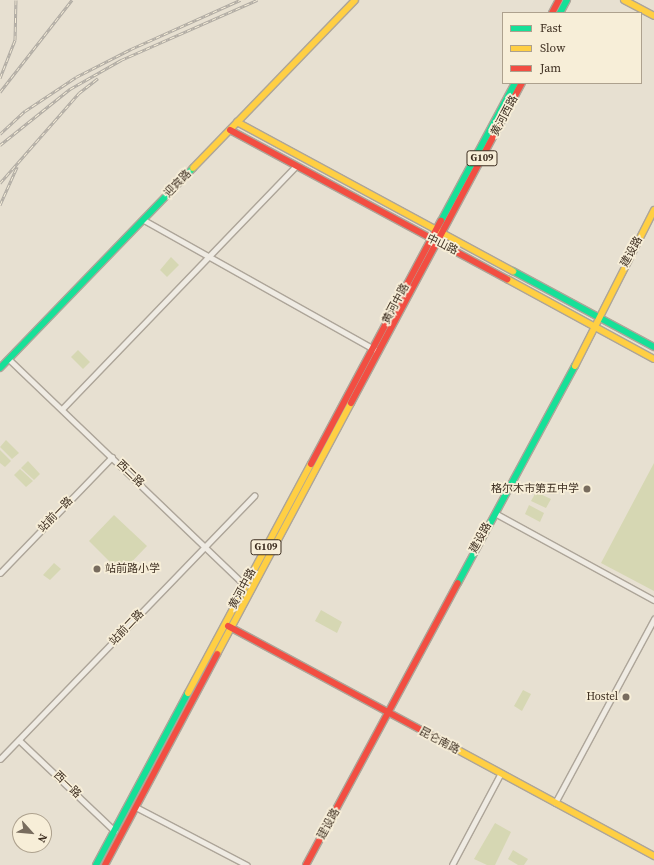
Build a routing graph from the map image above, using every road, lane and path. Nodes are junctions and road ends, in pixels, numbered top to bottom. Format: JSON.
{"nodes":[{"id":1,"x":355,"y":0,"type":"edge"},
{"id":2,"x":560,"y":0,"type":"edge"},
{"id":3,"x":567,"y":0,"type":"edge"},
{"id":4,"x":624,"y":0,"type":"edge"},
{"id":5,"x":553,"y":12,"type":"edge"},
{"id":6,"x":561,"y":12,"type":"edge"},
{"id":7,"x":654,"y":16,"type":"edge"},
{"id":8,"x":514,"y":84,"type":"edge"},
{"id":9,"x":521,"y":84,"type":"edge"},
{"id":10,"x":237,"y":122,"type":"junction"},
{"id":11,"x":230,"y":130,"type":"junction"},
{"id":12,"x":296,"y":166,"type":"junction"},
{"id":13,"x":654,"y":210,"type":"edge"},
{"id":14,"x":144,"y":220,"type":"junction"},
{"id":15,"x":438,"y":231,"type":"junction"},
{"id":16,"x":433,"y":241,"type":"junction"},
{"id":17,"x":209,"y":258,"type":"junction"},
{"id":18,"x":597,"y":318,"type":"junction"},
{"id":19,"x":595,"y":328,"type":"junction"},
{"id":20,"x":654,"y":347,"type":"edge"},
{"id":21,"x":374,"y":350,"type":"junction"},
{"id":22,"x":9,"y":359,"type":"junction"},
{"id":23,"x":654,"y":359,"type":"edge"},
{"id":24,"x":0,"y":368,"type":"edge"},
{"id":25,"x":63,"y":408,"type":"junction"},
{"id":26,"x":112,"y":457,"type":"junction"},
{"id":27,"x":254,"y":496,"type":"dead end"},
{"id":28,"x":495,"y":513,"type":"junction"},
{"id":29,"x":205,"y":548,"type":"junction"},
{"id":30,"x":0,"y":572,"type":"edge"},
{"id":31,"x":245,"y":586,"type":"junction"},
{"id":32,"x":252,"y":589,"type":"junction"},
{"id":33,"x":654,"y":600,"type":"edge"},
{"id":34,"x":654,"y":619,"type":"edge"},
{"id":35,"x":224,"y":625,"type":"junction"},
{"id":36,"x":231,"y":628,"type":"junction"},
{"id":37,"x":389,"y":714,"type":"junction"},
{"id":38,"x":19,"y":740,"type":"junction"},
{"id":39,"x":0,"y":759,"type":"edge"},
{"id":40,"x":501,"y":773,"type":"junction"},
{"id":41,"x":555,"y":803,"type":"junction"},
{"id":42,"x":136,"y":807,"type":"junction"},
{"id":43,"x":115,"y":830,"type":"junction"},
{"id":44,"x":654,"y":856,"type":"edge"},
{"id":45,"x":96,"y":865,"type":"edge"},
{"id":46,"x":105,"y":865,"type":"edge"},
{"id":47,"x":247,"y":865,"type":"edge"},
{"id":48,"x":306,"y":865,"type":"edge"},
{"id":49,"x":452,"y":865,"type":"edge"}],
"edges":[{"from":1,"to":10,"type":"main road","name":"迎宾路"},
{"from":2,"to":5,"type":"main road"},
{"from":3,"to":6,"type":"main road"},
{"from":4,"to":7,"type":"main road"},
{"from":8,"to":15,"type":"main road","name":"黄河西路","number":"G109"},
{"from":9,"to":15,"type":"main road","name":"黄河西路","number":"G109"},
{"from":10,"to":11,"type":"main road","name":"迎宾路"},
{"from":10,"to":15,"type":"main road","name":"中山路"},
{"from":11,"to":12,"type":"main road","name":"中山路"},
{"from":11,"to":14,"type":"main road","name":"迎宾路"},
{"from":12,"to":16,"type":"main road","name":"中山路"},
{"from":12,"to":17,"type":"street"},
{"from":13,"to":18,"type":"main road","name":"建设路"},
{"from":14,"to":17,"type":"street"},
{"from":14,"to":22,"type":"main road","name":"迎宾路"},
{"from":15,"to":16,"type":"main road","name":"黄河中路","number":"G109"},
{"from":15,"to":18,"type":"main road","name":"中山路"},
{"from":16,"to":19,"type":"main road","name":"中山路"},
{"from":16,"to":21,"type":"main road","name":"黄河中路","number":"G109"},
{"from":17,"to":21,"type":"street"},
{"from":17,"to":25,"type":"street"},
{"from":18,"to":19,"type":"main road","name":"建设路"},
{"from":18,"to":20,"type":"main road","name":"中山路"},
{"from":19,"to":23,"type":"main road","name":"中山路"},
{"from":19,"to":28,"type":"main road","name":"建设路"},
{"from":21,"to":31,"type":"main road","name":"黄河中路","number":"G109"},
{"from":21,"to":32,"type":"main road","name":"黄河中路","number":"G109"},
{"from":22,"to":24,"type":"main road","name":"迎宾路"},
{"from":22,"to":25,"type":"street","name":"西二路"},
{"from":25,"to":26,"type":"street","name":"西二路"},
{"from":26,"to":29,"type":"street","name":"西二路"},
{"from":26,"to":30,"type":"street","name":"站前一路"},
{"from":27,"to":29,"type":"street","name":"站前二路"},
{"from":28,"to":33,"type":"street"},
{"from":28,"to":37,"type":"main road","name":"建设路"},
{"from":29,"to":31,"type":"street","name":"西二路"},
{"from":29,"to":38,"type":"street","name":"站前二路"},
{"from":31,"to":32,"type":"street","name":"西二路"},
{"from":31,"to":35,"type":"main road","name":"黄河中路","number":"G109"},
{"from":32,"to":36,"type":"main road","name":"黄河中路","number":"G109"},
{"from":34,"to":41,"type":"street"},
{"from":35,"to":36,"type":"main road","name":"昆仑南路"},
{"from":35,"to":43,"type":"main road","name":"黄河中路","number":"G109"},
{"from":36,"to":37,"type":"main road","name":"昆仑南路"},
{"from":36,"to":42,"type":"main road","name":"黄河中路","number":"G109"},
{"from":37,"to":40,"type":"main road","name":"昆仑南路"},
{"from":37,"to":48,"type":"main road","name":"建设路"},
{"from":38,"to":39,"type":"street","name":"站前二路"},
{"from":38,"to":43,"type":"street","name":"西一路"},
{"from":40,"to":41,"type":"main road","name":"昆仑南路"},
{"from":40,"to":49,"type":"street"},
{"from":41,"to":44,"type":"main road","name":"昆仑南路"},
{"from":42,"to":46,"type":"main road","name":"黄河中路","number":"G109"},
{"from":42,"to":47,"type":"street"},
{"from":43,"to":45,"type":"main road","name":"黄河中路","number":"G109"}]}
